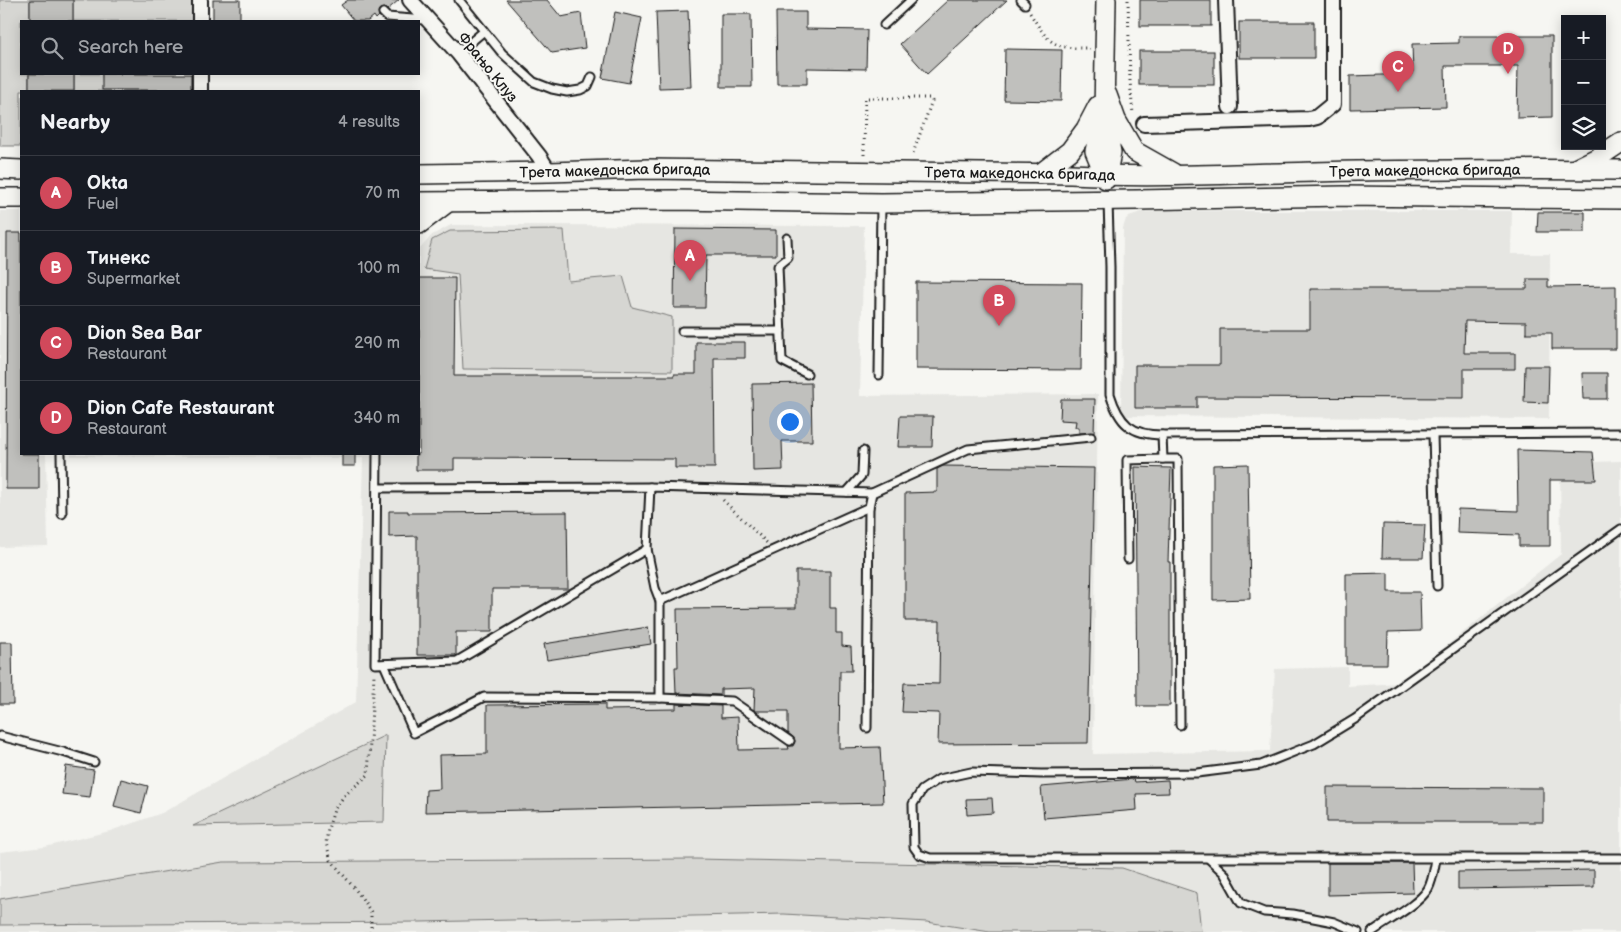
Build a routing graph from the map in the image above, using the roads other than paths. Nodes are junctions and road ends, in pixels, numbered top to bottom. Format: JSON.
{"nodes":[{"id":1,"x":200,"y":0,"type":"edge"},
{"id":2,"x":410,"y":0,"type":"edge"},
{"id":3,"x":459,"y":0,"type":"edge"},
{"id":4,"x":911,"y":0,"type":"edge"},
{"id":5,"x":1106,"y":0,"type":"edge"},
{"id":6,"x":1226,"y":0,"type":"edge"},
{"id":7,"x":1333,"y":0,"type":"edge"},
{"id":8,"x":384,"y":12,"type":"dead end"},
{"id":9,"x":200,"y":20,"type":"edge"},
{"id":10,"x":428,"y":20,"type":"junction"},
{"id":11,"x":884,"y":25,"type":"dead end"},
{"id":12,"x":484,"y":31,"type":"junction"},
{"id":13,"x":458,"y":53,"type":"junction"},
{"id":14,"x":200,"y":75,"type":"edge"},
{"id":15,"x":592,"y":77,"type":"dead end"},
{"id":16,"x":1105,"y":89,"type":"junction"},
{"id":17,"x":200,"y":90,"type":"edge"},
{"id":18,"x":1230,"y":107,"type":"dead end"},
{"id":19,"x":1139,"y":122,"type":"road end"},
{"id":20,"x":1621,"y":142,"type":"edge"},
{"id":21,"x":0,"y":169,"type":"edge"},
{"id":22,"x":20,"y":170,"type":"edge"},
{"id":23,"x":1574,"y":170,"type":"junction"},
{"id":24,"x":1621,"y":170,"type":"edge"},
{"id":25,"x":549,"y":172,"type":"junction"},
{"id":26,"x":420,"y":174,"type":"edge"},
{"id":27,"x":1040,"y":174,"type":"junction"},
{"id":28,"x":1105,"y":175,"type":"junction"},
{"id":29,"x":1178,"y":175,"type":"junction"},
{"id":30,"x":0,"y":198,"type":"edge"},
{"id":31,"x":20,"y":198,"type":"edge"},
{"id":32,"x":1621,"y":199,"type":"edge"},
{"id":33,"x":1108,"y":201,"type":"junction"},
{"id":34,"x":420,"y":202,"type":"edge"},
{"id":35,"x":448,"y":202,"type":"junction"},
{"id":36,"x":881,"y":202,"type":"junction"},
{"id":37,"x":420,"y":223,"type":"edge"},
{"id":38,"x":787,"y":238,"type":"dead end"},
{"id":39,"x":682,"y":331,"type":"dead end"},
{"id":40,"x":781,"y":331,"type":"junction"},
{"id":41,"x":807,"y":374,"type":"dead end"},
{"id":42,"x":879,"y":375,"type":"dead end"},
{"id":43,"x":1433,"y":434,"type":"junction"},
{"id":44,"x":1621,"y":434,"type":"edge"},
{"id":45,"x":1162,"y":435,"type":"junction"},
{"id":46,"x":1091,"y":437,"type":"dead end"},
{"id":47,"x":863,"y":451,"type":"dead end"},
{"id":48,"x":61,"y":455,"type":"edge"},
{"id":49,"x":377,"y":455,"type":"edge"},
{"id":50,"x":1163,"y":459,"type":"junction"},
{"id":51,"x":650,"y":487,"type":"junction"},
{"id":52,"x":378,"y":488,"type":"junction"},
{"id":53,"x":847,"y":492,"type":"junction"},
{"id":54,"x":872,"y":493,"type":"junction"},
{"id":55,"x":869,"y":507,"type":"junction"},
{"id":56,"x":62,"y":514,"type":"dead end"},
{"id":57,"x":1621,"y":529,"type":"edge"},
{"id":58,"x":647,"y":549,"type":"junction"},
{"id":59,"x":1128,"y":559,"type":"dead end"},
{"id":60,"x":1437,"y":586,"type":"dead end"},
{"id":61,"x":660,"y":601,"type":"junction"},
{"id":62,"x":384,"y":664,"type":"junction"},
{"id":63,"x":660,"y":698,"type":"junction"},
{"id":64,"x":1180,"y":725,"type":"dead end"},
{"id":65,"x":867,"y":728,"type":"dead end"},
{"id":66,"x":0,"y":736,"type":"edge"},
{"id":67,"x":790,"y":741,"type":"dead end"},
{"id":68,"x":94,"y":762,"type":"dead end"},
{"id":69,"x":1621,"y":858,"type":"edge"},
{"id":70,"x":1208,"y":859,"type":"junction"},
{"id":71,"x":1436,"y":859,"type":"junction"},
{"id":72,"x":1358,"y":932,"type":"edge"},
{"id":73,"x":1372,"y":932,"type":"edge"}],
"edges":[{"from":1,"to":9,"type":"street"},
{"from":2,"to":10,"type":"street","name":"Фрањо Клуз"},
{"from":3,"to":12,"type":"lane"},
{"from":4,"to":11,"type":"lane"},
{"from":5,"to":16,"type":"street"},
{"from":6,"to":18,"type":"street"},
{"from":7,"to":19,"type":"street"},
{"from":8,"to":10,"type":"lane"},
{"from":10,"to":13,"type":"street","name":"Фрањо Клуз"},
{"from":12,"to":13,"type":"lane"},
{"from":12,"to":15,"type":"lane"},
{"from":13,"to":25,"type":"street","name":"Фрањо Клуз"},
{"from":14,"to":17,"type":"street"},
{"from":16,"to":27,"type":"street"},
{"from":16,"to":28,"type":"street"},
{"from":16,"to":29,"type":"street"},
{"from":20,"to":23,"type":"street"},
{"from":21,"to":22,"type":"street"},
{"from":23,"to":24,"type":"street","name":"Трета македонска бригада"},
{"from":23,"to":29,"type":"street","name":"Трета македонска бригада"},
{"from":25,"to":26,"type":"street","name":"Трета македонска бригада"},
{"from":25,"to":27,"type":"street","name":"Трета македонска бригада"},
{"from":27,"to":28,"type":"street","name":"Трета македонска бригада"},
{"from":28,"to":29,"type":"street","name":"Трета македонска бригада"},
{"from":28,"to":33,"type":"street"},
{"from":30,"to":31,"type":"street"},
{"from":32,"to":33,"type":"street","name":"Трета македонска бригада"},
{"from":33,"to":36,"type":"street","name":"Трета македонска бригада"},
{"from":33,"to":45,"type":"lane"},
{"from":34,"to":35,"type":"street","name":"Трета македонска бригада"},
{"from":35,"to":36,"type":"street","name":"Трета македонска бригада"},
{"from":35,"to":37,"type":"street"},
{"from":36,"to":42,"type":"lane"},
{"from":38,"to":40,"type":"lane"},
{"from":39,"to":40,"type":"lane"},
{"from":40,"to":41,"type":"lane"},
{"from":43,"to":44,"type":"lane"},
{"from":43,"to":45,"type":"lane"},
{"from":43,"to":60,"type":"lane"},
{"from":45,"to":50,"type":"lane"},
{"from":46,"to":54,"type":"lane"},
{"from":47,"to":53,"type":"lane"},
{"from":48,"to":56,"type":"lane"},
{"from":49,"to":52,"type":"lane"},
{"from":50,"to":59,"type":"lane"},
{"from":50,"to":64,"type":"lane"},
{"from":51,"to":52,"type":"lane"},
{"from":51,"to":53,"type":"lane"},
{"from":51,"to":58,"type":"lane"},
{"from":52,"to":62,"type":"lane"},
{"from":53,"to":54,"type":"lane"},
{"from":54,"to":55,"type":"lane"},
{"from":55,"to":61,"type":"lane"},
{"from":55,"to":65,"type":"lane"},
{"from":57,"to":70,"type":"lane"},
{"from":58,"to":61,"type":"lane"},
{"from":58,"to":62,"type":"lane"},
{"from":61,"to":63,"type":"lane"},
{"from":62,"to":63,"type":"lane"},
{"from":63,"to":67,"type":"lane"},
{"from":66,"to":68,"type":"lane"},
{"from":69,"to":71,"type":"lane"},
{"from":70,"to":71,"type":"lane"},
{"from":70,"to":72,"type":"lane"},
{"from":71,"to":73,"type":"lane"}]}
